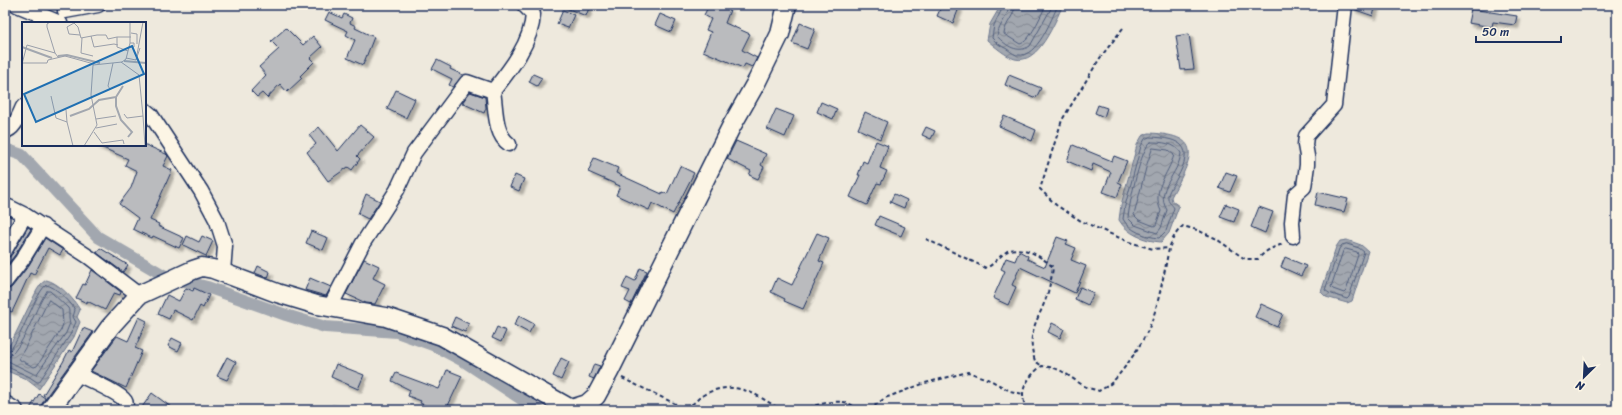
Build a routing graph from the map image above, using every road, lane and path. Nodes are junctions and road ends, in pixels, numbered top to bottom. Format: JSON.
{"nodes":[{"id":1,"x":17,"y":5,"type":"edge"},
{"id":2,"x":98,"y":5,"type":"edge"},
{"id":3,"x":524,"y":5,"type":"edge"},
{"id":4,"x":787,"y":5,"type":"edge"},
{"id":5,"x":1345,"y":5,"type":"edge"},
{"id":6,"x":64,"y":15,"type":"edge"},
{"id":7,"x":1123,"y":28,"type":"dead end"},
{"id":8,"x":493,"y":91,"type":"junction"},
{"id":9,"x":22,"y":109,"type":"edge"},
{"id":10,"x":146,"y":111,"type":"edge"},
{"id":11,"x":5,"y":131,"type":"edge"},
{"id":12,"x":509,"y":144,"type":"dead end"},
{"id":13,"x":5,"y":207,"type":"edge"},
{"id":14,"x":25,"y":215,"type":"junction"},
{"id":15,"x":43,"y":226,"type":"junction"},
{"id":16,"x":1293,"y":236,"type":"joint"},
{"id":17,"x":926,"y":239,"type":"dead end"},
{"id":18,"x":1169,"y":248,"type":"junction"},
{"id":19,"x":5,"y":250,"type":"edge"},
{"id":20,"x":223,"y":272,"type":"junction"},
{"id":21,"x":5,"y":282,"type":"edge"},
{"id":22,"x":141,"y":294,"type":"junction"},
{"id":23,"x":330,"y":307,"type":"junction"},
{"id":24,"x":1042,"y":366,"type":"junction"},
{"id":25,"x":609,"y":372,"type":"junction"},
{"id":26,"x":75,"y":373,"type":"junction"},
{"id":27,"x":1023,"y":394,"type":"junction"},
{"id":28,"x":5,"y":403,"type":"edge"},
{"id":29,"x":571,"y":409,"type":"edge"},
{"id":30,"x":16,"y":410,"type":"edge"},
{"id":31,"x":50,"y":410,"type":"edge"},
{"id":32,"x":125,"y":410,"type":"edge"},
{"id":33,"x":781,"y":410,"type":"edge"},
{"id":34,"x":802,"y":410,"type":"edge"},
{"id":35,"x":859,"y":410,"type":"edge"},
{"id":36,"x":869,"y":410,"type":"edge"},
{"id":37,"x":1024,"y":410,"type":"edge"}],
"edges":[{"from":1,"to":6,"type":"street"},
{"from":2,"to":6,"type":"street"},
{"from":3,"to":8,"type":"street"},
{"from":4,"to":25,"type":"main road"},
{"from":5,"to":16,"type":"street"},
{"from":7,"to":18,"type":"path"},
{"from":8,"to":12,"type":"street"},
{"from":8,"to":23,"type":"street"},
{"from":9,"to":11,"type":"street"},
{"from":10,"to":20,"type":"street"},
{"from":13,"to":14,"type":"street"},
{"from":14,"to":15,"type":"street"},
{"from":14,"to":19,"type":"street"},
{"from":15,"to":21,"type":"street"},
{"from":15,"to":22,"type":"street"},
{"from":16,"to":18,"type":"path"},
{"from":17,"to":24,"type":"path"},
{"from":18,"to":24,"type":"path"},
{"from":20,"to":22,"type":"main road"},
{"from":20,"to":23,"type":"main road"},
{"from":22,"to":26,"type":"main road"},
{"from":23,"to":29,"type":"main road"},
{"from":24,"to":27,"type":"path"},
{"from":25,"to":29,"type":"main road"},
{"from":25,"to":33,"type":"path"},
{"from":26,"to":31,"type":"main road"},
{"from":26,"to":32,"type":"street"},
{"from":27,"to":36,"type":"path"},
{"from":27,"to":37,"type":"path"},
{"from":28,"to":30,"type":"street"},
{"from":34,"to":35,"type":"path"}]}
